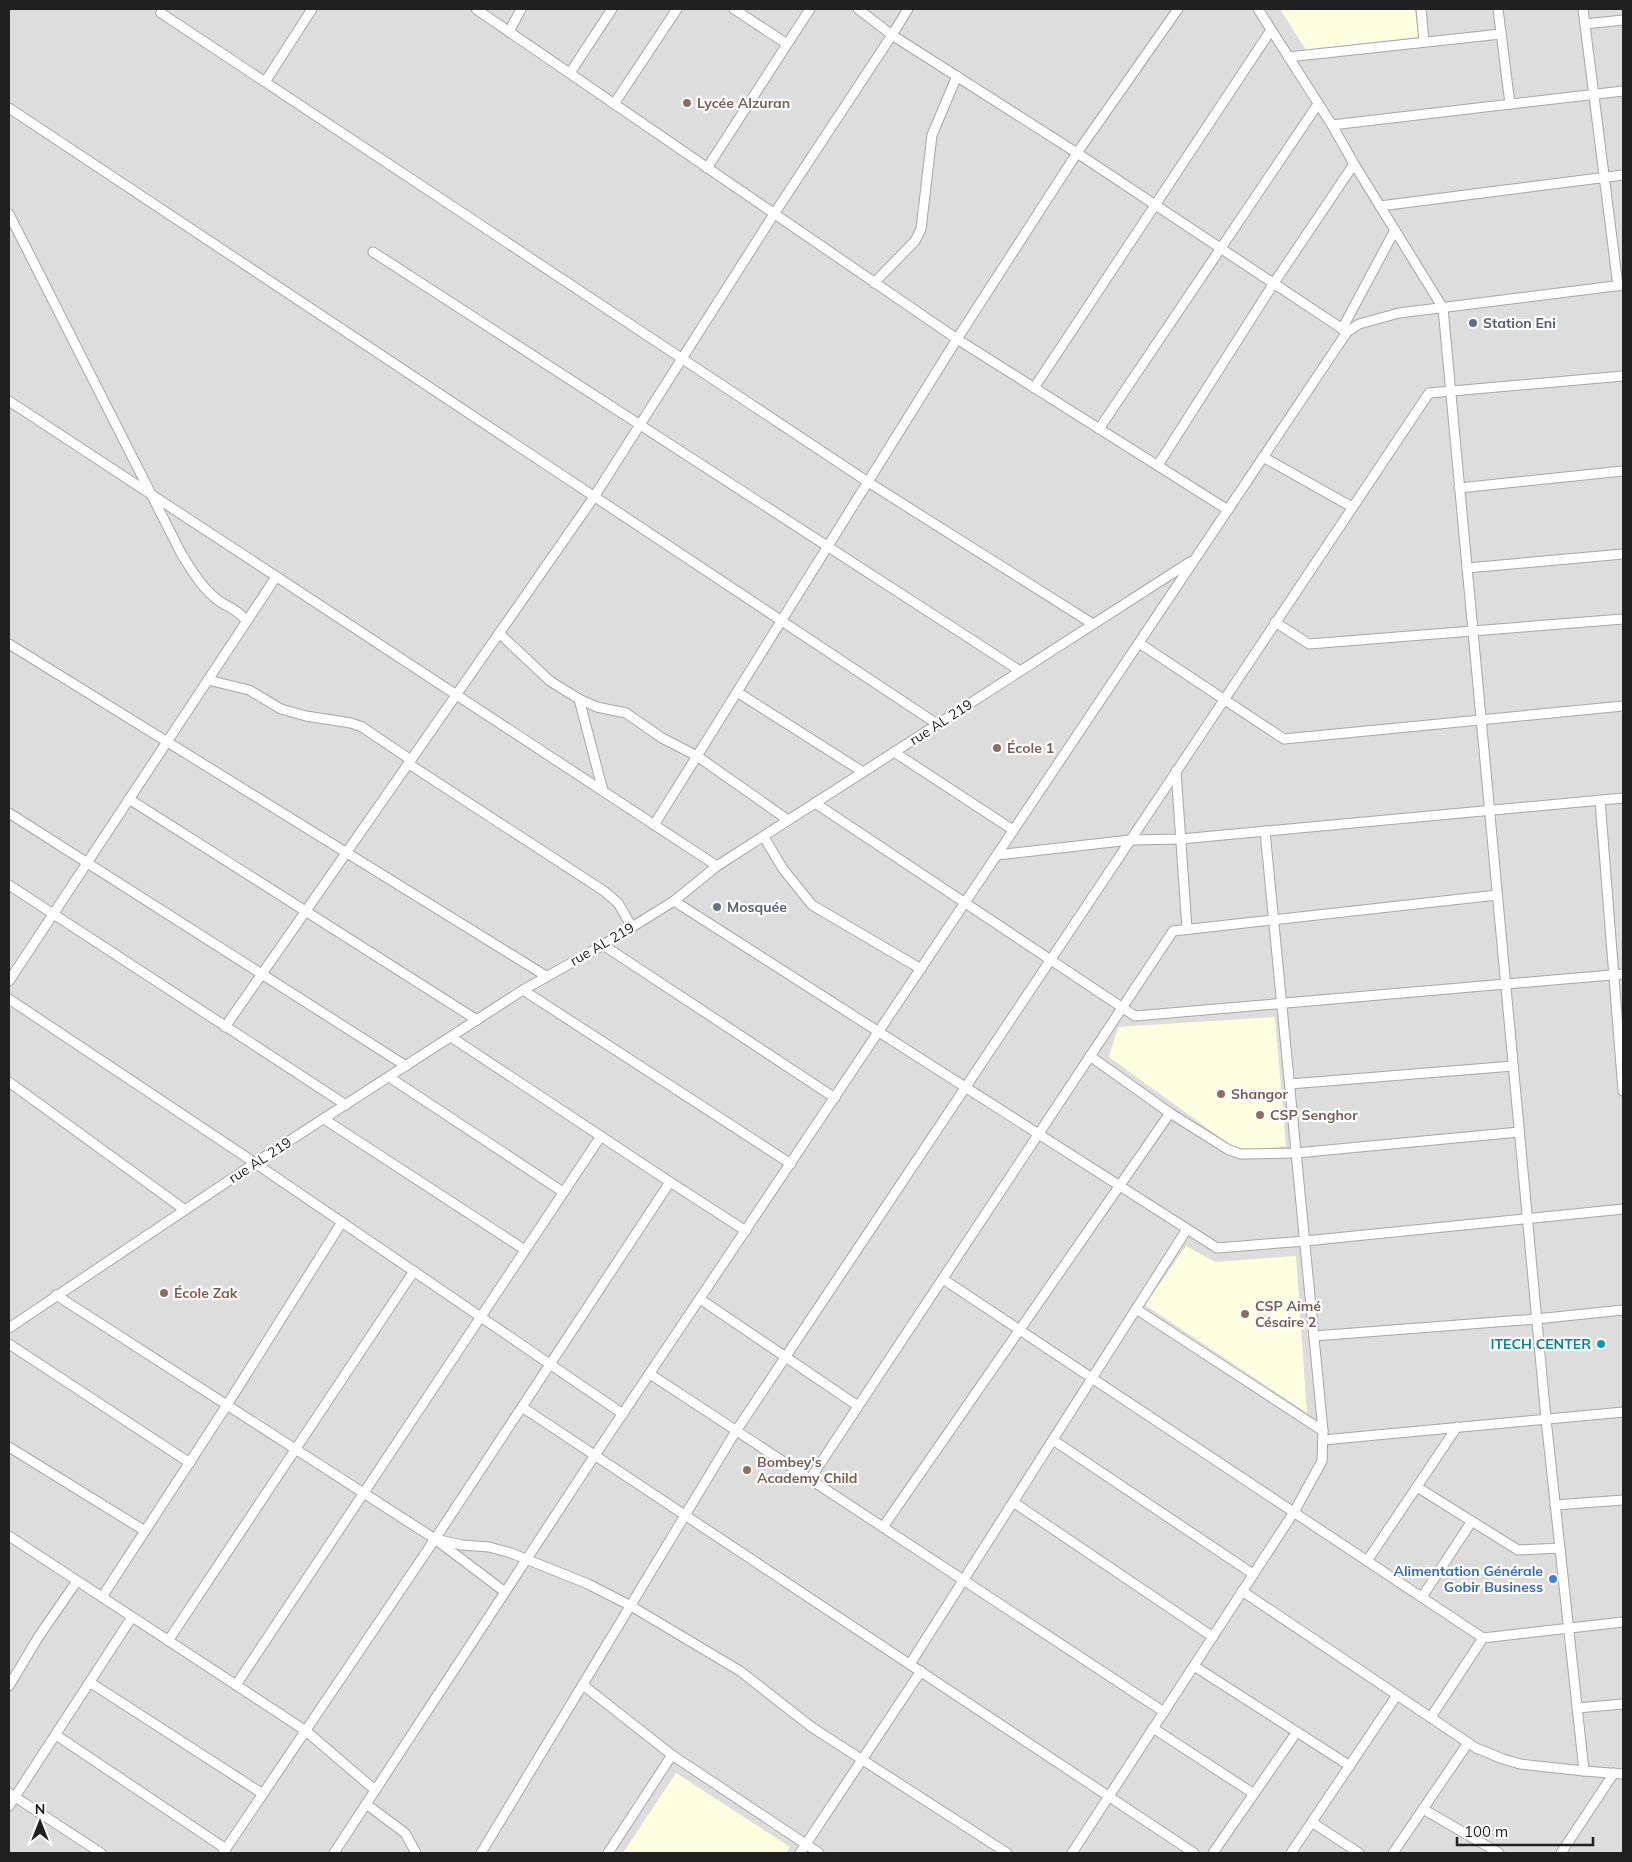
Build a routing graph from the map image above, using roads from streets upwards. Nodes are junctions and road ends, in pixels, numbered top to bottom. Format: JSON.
{"nodes":[{"id":1,"x":312,"y":9,"type":"edge"},
{"id":2,"x":476,"y":9,"type":"edge"},
{"id":3,"x":521,"y":9,"type":"edge"},
{"id":4,"x":612,"y":9,"type":"edge"},
{"id":5,"x":677,"y":9,"type":"edge"},
{"id":6,"x":734,"y":9,"type":"edge"},
{"id":7,"x":810,"y":9,"type":"edge"},
{"id":8,"x":858,"y":9,"type":"edge"},
{"id":9,"x":908,"y":9,"type":"edge"},
{"id":10,"x":1178,"y":9,"type":"edge"},
{"id":11,"x":1258,"y":9,"type":"edge"},
{"id":12,"x":1421,"y":9,"type":"edge"},
{"id":13,"x":1498,"y":9,"type":"edge"},
{"id":14,"x":1583,"y":9,"type":"edge"},
{"id":15,"x":161,"y":13,"type":"dead end"},
{"id":16,"x":1623,"y":20,"type":"edge"},
{"id":17,"x":1585,"y":24,"type":"junction"},
{"id":18,"x":1272,"y":30,"type":"junction"},
{"id":19,"x":509,"y":32,"type":"junction"},
{"id":20,"x":1501,"y":34,"type":"junction"},
{"id":21,"x":892,"y":35,"type":"junction"},
{"id":22,"x":1424,"y":42,"type":"junction"},
{"id":23,"x":787,"y":44,"type":"junction"},
{"id":24,"x":1288,"y":57,"type":"junction"},
{"id":25,"x":570,"y":74,"type":"junction"},
{"id":26,"x":957,"y":76,"type":"junction"},
{"id":27,"x":265,"y":82,"type":"junction"},
{"id":28,"x":1623,"y":91,"type":"edge"},
{"id":29,"x":1594,"y":94,"type":"junction"},
{"id":30,"x":614,"y":104,"type":"junction"},
{"id":31,"x":1318,"y":104,"type":"junction"},
{"id":32,"x":1510,"y":104,"type":"junction"},
{"id":33,"x":9,"y":108,"type":"edge"},
{"id":34,"x":1332,"y":125,"type":"junction"},
{"id":35,"x":1077,"y":153,"type":"junction"},
{"id":36,"x":1354,"y":164,"type":"junction"},
{"id":37,"x":707,"y":168,"type":"junction"},
{"id":38,"x":1623,"y":175,"type":"edge"},
{"id":39,"x":1604,"y":177,"type":"junction"},
{"id":40,"x":1156,"y":205,"type":"junction"},
{"id":41,"x":1380,"y":206,"type":"junction"},
{"id":42,"x":9,"y":214,"type":"edge"},
{"id":43,"x":774,"y":214,"type":"junction"},
{"id":44,"x":1395,"y":230,"type":"junction"},
{"id":45,"x":1221,"y":248,"type":"junction"},
{"id":46,"x":373,"y":252,"type":"dead end"},
{"id":47,"x":874,"y":283,"type":"junction"},
{"id":48,"x":1274,"y":283,"type":"junction"},
{"id":49,"x":1621,"y":286,"type":"edge"},
{"id":50,"x":1443,"y":308,"type":"junction"},
{"id":51,"x":1344,"y":331,"type":"junction"},
{"id":52,"x":957,"y":340,"type":"junction"},
{"id":53,"x":682,"y":358,"type":"junction"},
{"id":54,"x":1623,"y":376,"type":"edge"},
{"id":55,"x":1034,"y":388,"type":"junction"},
{"id":56,"x":1450,"y":391,"type":"junction"},
{"id":57,"x":9,"y":401,"type":"edge"},
{"id":58,"x":640,"y":425,"type":"junction"},
{"id":59,"x":1099,"y":429,"type":"junction"},
{"id":60,"x":1263,"y":457,"type":"junction"},
{"id":61,"x":1158,"y":465,"type":"junction"},
{"id":62,"x":1623,"y":470,"type":"edge"},
{"id":63,"x":868,"y":482,"type":"junction"},
{"id":64,"x":1460,"y":488,"type":"junction"},
{"id":65,"x":150,"y":494,"type":"junction"},
{"id":66,"x":594,"y":497,"type":"junction"},
{"id":67,"x":1352,"y":507,"type":"junction"},
{"id":68,"x":1228,"y":510,"type":"junction"},
{"id":69,"x":828,"y":546,"type":"junction"},
{"id":70,"x":1623,"y":554,"type":"edge"},
{"id":71,"x":1194,"y":559,"type":"junction"},
{"id":72,"x":1467,"y":568,"type":"junction"},
{"id":73,"x":276,"y":577,"type":"junction"},
{"id":74,"x":1623,"y":619,"type":"edge"},
{"id":75,"x":782,"y":620,"type":"junction"},
{"id":76,"x":246,"y":621,"type":"junction"},
{"id":77,"x":1276,"y":622,"type":"junction"},
{"id":78,"x":1093,"y":624,"type":"junction"},
{"id":79,"x":1473,"y":632,"type":"junction"},
{"id":80,"x":499,"y":633,"type":"junction"},
{"id":81,"x":1139,"y":643,"type":"junction"},
{"id":82,"x":9,"y":644,"type":"edge"},
{"id":83,"x":1020,"y":671,"type":"junction"},
{"id":84,"x":208,"y":680,"type":"junction"},
{"id":85,"x":737,"y":692,"type":"junction"},
{"id":86,"x":456,"y":695,"type":"junction"},
{"id":87,"x":578,"y":699,"type":"junction"},
{"id":88,"x":1224,"y":699,"type":"junction"},
{"id":89,"x":1623,"y":706,"type":"edge"},
{"id":90,"x":1481,"y":720,"type":"junction"},
{"id":91,"x":937,"y":724,"type":"junction"},
{"id":92,"x":167,"y":742,"type":"junction"},
{"id":93,"x":894,"y":752,"type":"junction"},
{"id":94,"x":697,"y":756,"type":"junction"},
{"id":95,"x":410,"y":762,"type":"junction"},
{"id":96,"x":1176,"y":771,"type":"junction"},
{"id":97,"x":862,"y":772,"type":"junction"},
{"id":98,"x":603,"y":791,"type":"junction"},
{"id":99,"x":1623,"y":798,"type":"edge"},
{"id":100,"x":129,"y":799,"type":"junction"},
{"id":101,"x":1600,"y":800,"type":"junction"},
{"id":102,"x":815,"y":803,"type":"junction"},
{"id":103,"x":1489,"y":810,"type":"junction"},
{"id":104,"x":9,"y":812,"type":"edge"},
{"id":105,"x":788,"y":820,"type":"junction"},
{"id":106,"x":654,"y":825,"type":"junction"},
{"id":107,"x":1014,"y":830,"type":"junction"},
{"id":108,"x":1266,"y":831,"type":"junction"},
{"id":109,"x":764,"y":837,"type":"junction"},
{"id":110,"x":1181,"y":839,"type":"junction"},
{"id":111,"x":1130,"y":840,"type":"junction"},
{"id":112,"x":347,"y":853,"type":"junction"},
{"id":113,"x":997,"y":855,"type":"junction"},
{"id":114,"x":87,"y":863,"type":"junction"},
{"id":115,"x":717,"y":866,"type":"junction"},
{"id":116,"x":9,"y":885,"type":"edge"},
{"id":117,"x":1497,"y":895,"type":"junction"},
{"id":118,"x":674,"y":901,"type":"junction"},
{"id":119,"x":965,"y":902,"type":"junction"},
{"id":120,"x":306,"y":911,"type":"junction"},
{"id":121,"x":53,"y":914,"type":"junction"},
{"id":122,"x":1274,"y":920,"type":"junction"},
{"id":123,"x":632,"y":926,"type":"junction"},
{"id":124,"x":1187,"y":929,"type":"junction"},
{"id":125,"x":603,"y":945,"type":"junction"},
{"id":126,"x":1050,"y":959,"type":"junction"},
{"id":127,"x":920,"y":969,"type":"junction"},
{"id":128,"x":262,"y":974,"type":"junction"},
{"id":129,"x":1619,"y":975,"type":"edge"},
{"id":130,"x":546,"y":976,"type":"junction"},
{"id":131,"x":9,"y":981,"type":"edge"},
{"id":132,"x":1505,"y":984,"type":"junction"},
{"id":133,"x":524,"y":990,"type":"junction"},
{"id":134,"x":9,"y":999,"type":"edge"},
{"id":135,"x":1282,"y":1004,"type":"junction"},
{"id":136,"x":1122,"y":1007,"type":"junction"},
{"id":137,"x":477,"y":1020,"type":"junction"},
{"id":138,"x":225,"y":1027,"type":"junction"},
{"id":139,"x":879,"y":1032,"type":"junction"},
{"id":140,"x":451,"y":1037,"type":"junction"},
{"id":141,"x":1090,"y":1056,"type":"junction"},
{"id":142,"x":406,"y":1066,"type":"junction"},
{"id":143,"x":1513,"y":1066,"type":"junction"},
{"id":144,"x":388,"y":1077,"type":"junction"},
{"id":145,"x":9,"y":1082,"type":"edge"},
{"id":146,"x":1290,"y":1084,"type":"junction"},
{"id":147,"x":966,"y":1087,"type":"junction"},
{"id":148,"x":1623,"y":1091,"type":"edge"},
{"id":149,"x":835,"y":1098,"type":"junction"},
{"id":150,"x":346,"y":1105,"type":"junction"},
{"id":151,"x":1170,"y":1113,"type":"junction"},
{"id":152,"x":324,"y":1119,"type":"junction"},
{"id":153,"x":1519,"y":1132,"type":"junction"},
{"id":154,"x":1038,"y":1134,"type":"junction"},
{"id":155,"x":601,"y":1136,"type":"junction"},
{"id":156,"x":1296,"y":1153,"type":"junction"},
{"id":157,"x":255,"y":1163,"type":"junction"},
{"id":158,"x":791,"y":1164,"type":"junction"},
{"id":159,"x":670,"y":1182,"type":"junction"},
{"id":160,"x":1119,"y":1186,"type":"junction"},
{"id":161,"x":563,"y":1192,"type":"junction"},
{"id":162,"x":1623,"y":1209,"type":"edge"},
{"id":163,"x":185,"y":1210,"type":"junction"},
{"id":164,"x":1527,"y":1219,"type":"junction"},
{"id":165,"x":342,"y":1222,"type":"junction"},
{"id":166,"x":1187,"y":1229,"type":"junction"},
{"id":167,"x":746,"y":1231,"type":"junction"},
{"id":168,"x":1305,"y":1241,"type":"junction"},
{"id":169,"x":524,"y":1250,"type":"junction"},
{"id":170,"x":414,"y":1271,"type":"junction"},
{"id":171,"x":943,"y":1279,"type":"junction"},
{"id":172,"x":56,"y":1295,"type":"junction"},
{"id":173,"x":700,"y":1299,"type":"junction"},
{"id":174,"x":1136,"y":1308,"type":"junction"},
{"id":175,"x":1623,"y":1310,"type":"edge"},
{"id":176,"x":480,"y":1316,"type":"junction"},
{"id":177,"x":1536,"y":1319,"type":"junction"},
{"id":178,"x":9,"y":1328,"type":"edge"},
{"id":179,"x":1020,"y":1330,"type":"junction"},
{"id":180,"x":1314,"y":1336,"type":"junction"},
{"id":181,"x":9,"y":1344,"type":"edge"},
{"id":182,"x":786,"y":1357,"type":"junction"},
{"id":183,"x":550,"y":1364,"type":"junction"},
{"id":184,"x":650,"y":1374,"type":"junction"},
{"id":185,"x":1092,"y":1378,"type":"junction"},
{"id":186,"x":227,"y":1405,"type":"junction"},
{"id":187,"x":858,"y":1406,"type":"junction"},
{"id":188,"x":522,"y":1407,"type":"junction"},
{"id":189,"x":1623,"y":1412,"type":"edge"},
{"id":190,"x":623,"y":1414,"type":"junction"},
{"id":191,"x":1546,"y":1419,"type":"junction"},
{"id":192,"x":1457,"y":1427,"type":"junction"},
{"id":193,"x":736,"y":1431,"type":"junction"},
{"id":194,"x":1323,"y":1436,"type":"junction"},
{"id":195,"x":1052,"y":1440,"type":"junction"},
{"id":196,"x":9,"y":1447,"type":"edge"},
{"id":197,"x":296,"y":1449,"type":"junction"},
{"id":198,"x":596,"y":1455,"type":"junction"},
{"id":199,"x":190,"y":1463,"type":"junction"},
{"id":200,"x":810,"y":1479,"type":"junction"},
{"id":201,"x":1417,"y":1487,"type":"junction"},
{"id":202,"x":363,"y":1493,"type":"junction"},
{"id":203,"x":1623,"y":1500,"type":"edge"},
{"id":204,"x":1013,"y":1502,"type":"junction"},
{"id":205,"x":1555,"y":1505,"type":"junction"},
{"id":206,"x":1294,"y":1512,"type":"junction"},
{"id":207,"x":685,"y":1515,"type":"junction"},
{"id":208,"x":1472,"y":1521,"type":"junction"},
{"id":209,"x":883,"y":1527,"type":"junction"},
{"id":210,"x":145,"y":1531,"type":"junction"},
{"id":211,"x":435,"y":1539,"type":"junction"},
{"id":212,"x":10,"y":1540,"type":"edge"},
{"id":213,"x":1560,"y":1548,"type":"junction"},
{"id":214,"x":527,"y":1559,"type":"junction"},
{"id":215,"x":1367,"y":1561,"type":"junction"},
{"id":216,"x":1253,"y":1574,"type":"junction"},
{"id":217,"x":963,"y":1580,"type":"junction"},
{"id":218,"x":77,"y":1581,"type":"junction"},
{"id":219,"x":505,"y":1592,"type":"junction"},
{"id":220,"x":1242,"y":1592,"type":"junction"},
{"id":221,"x":102,"y":1597,"type":"junction"},
{"id":222,"x":1422,"y":1598,"type":"junction"},
{"id":223,"x":631,"y":1606,"type":"junction"},
{"id":224,"x":132,"y":1618,"type":"junction"},
{"id":225,"x":1623,"y":1622,"type":"edge"},
{"id":226,"x":1568,"y":1628,"type":"junction"},
{"id":227,"x":1213,"y":1637,"type":"junction"},
{"id":228,"x":1483,"y":1638,"type":"junction"},
{"id":229,"x":168,"y":1640,"type":"junction"},
{"id":230,"x":910,"y":1664,"type":"junction"},
{"id":231,"x":1194,"y":1666,"type":"junction"},
{"id":232,"x":921,"y":1672,"type":"junction"},
{"id":233,"x":91,"y":1683,"type":"junction"},
{"id":234,"x":236,"y":1685,"type":"junction"},
{"id":235,"x":582,"y":1685,"type":"junction"},
{"id":236,"x":9,"y":1686,"type":"edge"},
{"id":237,"x":1397,"y":1695,"type":"junction"},
{"id":238,"x":1623,"y":1704,"type":"edge"},
{"id":239,"x":1577,"y":1708,"type":"junction"},
{"id":240,"x":1164,"y":1712,"type":"junction"},
{"id":241,"x":1431,"y":1717,"type":"junction"},
{"id":242,"x":1153,"y":1728,"type":"junction"},
{"id":243,"x":306,"y":1731,"type":"junction"},
{"id":244,"x":1296,"y":1733,"type":"junction"},
{"id":245,"x":56,"y":1735,"type":"junction"},
{"id":246,"x":1468,"y":1743,"type":"junction"},
{"id":247,"x":672,"y":1755,"type":"junction"},
{"id":248,"x":862,"y":1760,"type":"junction"},
{"id":249,"x":1350,"y":1766,"type":"junction"},
{"id":250,"x":1584,"y":1772,"type":"junction"},
{"id":251,"x":1618,"y":1774,"type":"edge"},
{"id":252,"x":376,"y":1790,"type":"junction"},
{"id":253,"x":264,"y":1794,"type":"junction"},
{"id":254,"x":1254,"y":1794,"type":"junction"},
{"id":255,"x":12,"y":1795,"type":"edge"},
{"id":256,"x":1109,"y":1796,"type":"junction"},
{"id":257,"x":366,"y":1804,"type":"junction"},
{"id":258,"x":9,"y":1806,"type":"edge"},
{"id":259,"x":1423,"y":1808,"type":"junction"},
{"id":260,"x":1313,"y":1823,"type":"junction"},
{"id":261,"x":806,"y":1844,"type":"junction"},
{"id":262,"x":225,"y":1851,"type":"edge"},
{"id":263,"x":101,"y":1853,"type":"edge"},
{"id":264,"x":334,"y":1853,"type":"edge"},
{"id":265,"x":416,"y":1853,"type":"edge"},
{"id":266,"x":481,"y":1853,"type":"edge"},
{"id":267,"x":608,"y":1853,"type":"edge"},
{"id":268,"x":800,"y":1853,"type":"edge"},
{"id":269,"x":819,"y":1853,"type":"edge"},
{"id":270,"x":1007,"y":1853,"type":"edge"},
{"id":271,"x":1072,"y":1853,"type":"edge"},
{"id":272,"x":1194,"y":1853,"type":"edge"},
{"id":273,"x":1213,"y":1853,"type":"edge"},
{"id":274,"x":1291,"y":1853,"type":"edge"},
{"id":275,"x":1359,"y":1853,"type":"edge"},
{"id":276,"x":1393,"y":1853,"type":"edge"},
{"id":277,"x":1499,"y":1853,"type":"edge"},
{"id":278,"x":1561,"y":1853,"type":"edge"}],
"edges":[{"from":1,"to":27,"type":"street"},
{"from":2,"to":19,"type":"street"},
{"from":3,"to":19,"type":"street"},
{"from":4,"to":25,"type":"street"},
{"from":5,"to":30,"type":"street"},
{"from":6,"to":23,"type":"street"},
{"from":7,"to":23,"type":"street"},
{"from":8,"to":21,"type":"street"},
{"from":9,"to":21,"type":"street"},
{"from":10,"to":35,"type":"street"},
{"from":11,"to":18,"type":"street"},
{"from":12,"to":22,"type":"street"},
{"from":13,"to":20,"type":"street"},
{"from":14,"to":17,"type":"street"},
{"from":15,"to":27,"type":"street"},
{"from":16,"to":17,"type":"street"},
{"from":17,"to":29,"type":"street"},
{"from":18,"to":24,"type":"street"},
{"from":18,"to":40,"type":"street"},
{"from":19,"to":25,"type":"street"},
{"from":20,"to":22,"type":"street"},
{"from":20,"to":32,"type":"street"},
{"from":21,"to":26,"type":"street"},
{"from":21,"to":43,"type":"street"},
{"from":22,"to":24,"type":"street"},
{"from":23,"to":37,"type":"street"},
{"from":24,"to":31,"type":"street"},
{"from":25,"to":30,"type":"street"},
{"from":26,"to":35,"type":"street"},
{"from":26,"to":47,"type":"street"},
{"from":27,"to":53,"type":"street"},
{"from":28,"to":29,"type":"street"},
{"from":29,"to":32,"type":"street"},
{"from":29,"to":39,"type":"street"},
{"from":30,"to":37,"type":"street"},
{"from":31,"to":34,"type":"street"},
{"from":31,"to":45,"type":"street"},
{"from":32,"to":34,"type":"street"},
{"from":33,"to":66,"type":"street"},
{"from":34,"to":36,"type":"street"},
{"from":35,"to":40,"type":"street"},
{"from":35,"to":52,"type":"street"},
{"from":36,"to":41,"type":"street"},
{"from":36,"to":48,"type":"street"},
{"from":37,"to":43,"type":"street"},
{"from":38,"to":39,"type":"street"},
{"from":39,"to":41,"type":"street"},
{"from":39,"to":49,"type":"street"},
{"from":40,"to":45,"type":"street"},
{"from":40,"to":55,"type":"street"},
{"from":41,"to":44,"type":"street"},
{"from":42,"to":65,"type":"street"},
{"from":43,"to":47,"type":"street"},
{"from":43,"to":53,"type":"street"},
{"from":44,"to":50,"type":"street"},
{"from":44,"to":51,"type":"street"},
{"from":45,"to":48,"type":"street"},
{"from":45,"to":59,"type":"street"},
{"from":46,"to":58,"type":"street"},
{"from":47,"to":52,"type":"street"},
{"from":48,"to":51,"type":"street"},
{"from":48,"to":61,"type":"street"},
{"from":49,"to":50,"type":"street"},
{"from":50,"to":51,"type":"street"},
{"from":50,"to":56,"type":"street"},
{"from":51,"to":60,"type":"street"},
{"from":52,"to":55,"type":"street"},
{"from":52,"to":63,"type":"street"},
{"from":53,"to":58,"type":"street"},
{"from":53,"to":63,"type":"street"},
{"from":54,"to":56,"type":"street"},
{"from":55,"to":59,"type":"street"},
{"from":56,"to":64,"type":"street"},
{"from":56,"to":67,"type":"street"},
{"from":57,"to":65,"type":"street"},
{"from":58,"to":66,"type":"street"},
{"from":58,"to":69,"type":"street"},
{"from":59,"to":61,"type":"street"},
{"from":60,"to":67,"type":"street"},
{"from":60,"to":68,"type":"street"},
{"from":61,"to":68,"type":"street"},
{"from":62,"to":64,"type":"street"},
{"from":63,"to":69,"type":"street"},
{"from":63,"to":78,"type":"street"},
{"from":64,"to":72,"type":"street"},
{"from":65,"to":73,"type":"street"},
{"from":65,"to":76,"type":"street"},
{"from":66,"to":75,"type":"street"},
{"from":66,"to":80,"type":"street"},
{"from":67,"to":77,"type":"street"},
{"from":68,"to":71,"type":"street"},
{"from":69,"to":75,"type":"street"},
{"from":69,"to":83,"type":"street"},
{"from":70,"to":72,"type":"street"},
{"from":71,"to":78,"type":"street","name":"rue AL 219"},
{"from":71,"to":81,"type":"street"},
{"from":72,"to":79,"type":"street"},
{"from":73,"to":76,"type":"street"},
{"from":73,"to":86,"type":"street"},
{"from":74,"to":79,"type":"street"},
{"from":75,"to":85,"type":"street"},
{"from":75,"to":91,"type":"street"},
{"from":76,"to":84,"type":"street"},
{"from":77,"to":79,"type":"street"},
{"from":77,"to":88,"type":"street"},
{"from":78,"to":83,"type":"street","name":"rue AL 219"},
{"from":79,"to":90,"type":"street"},
{"from":80,"to":86,"type":"street"},
{"from":80,"to":87,"type":"street"},
{"from":81,"to":88,"type":"street"},
{"from":81,"to":107,"type":"street"},
{"from":82,"to":92,"type":"street"},
{"from":83,"to":91,"type":"street","name":"rue AL 219"},
{"from":84,"to":92,"type":"street"},
{"from":84,"to":95,"type":"street"},
{"from":85,"to":94,"type":"street"},
{"from":85,"to":97,"type":"street"},
{"from":86,"to":95,"type":"street"},
{"from":86,"to":98,"type":"street"},
{"from":87,"to":94,"type":"street"},
{"from":87,"to":98,"type":"street"},
{"from":88,"to":90,"type":"street"},
{"from":88,"to":96,"type":"street"},
{"from":89,"to":90,"type":"street"},
{"from":90,"to":103,"type":"street"},
{"from":91,"to":93,"type":"street","name":"rue AL 219"},
{"from":92,"to":100,"type":"street"},
{"from":92,"to":112,"type":"street"},
{"from":93,"to":97,"type":"street","name":"rue AL 219"},
{"from":93,"to":107,"type":"street"},
{"from":94,"to":105,"type":"street"},
{"from":94,"to":106,"type":"street"},
{"from":95,"to":112,"type":"street"},
{"from":95,"to":123,"type":"street"},
{"from":96,"to":110,"type":"street"},
{"from":96,"to":111,"type":"street"},
{"from":97,"to":102,"type":"street","name":"rue AL 219"},
{"from":98,"to":106,"type":"street"},
{"from":99,"to":101,"type":"street"},
{"from":100,"to":114,"type":"street"},
{"from":100,"to":120,"type":"street"},
{"from":101,"to":103,"type":"street"},
{"from":101,"to":129,"type":"street"},
{"from":102,"to":105,"type":"street","name":"rue AL 219"},
{"from":102,"to":119,"type":"street"},
{"from":103,"to":108,"type":"street"},
{"from":103,"to":117,"type":"street"},
{"from":104,"to":114,"type":"street"},
{"from":105,"to":109,"type":"street","name":"rue AL 219"},
{"from":106,"to":115,"type":"street"},
{"from":107,"to":113,"type":"street"},
{"from":108,"to":110,"type":"street"},
{"from":108,"to":122,"type":"street"},
{"from":109,"to":115,"type":"street","name":"rue AL 219"},
{"from":109,"to":127,"type":"street"},
{"from":110,"to":111,"type":"street"},
{"from":110,"to":124,"type":"street"},
{"from":111,"to":113,"type":"street"},
{"from":111,"to":126,"type":"street"},
{"from":112,"to":120,"type":"street"},
{"from":112,"to":130,"type":"street"},
{"from":113,"to":119,"type":"street"},
{"from":114,"to":121,"type":"street"},
{"from":114,"to":128,"type":"street"},
{"from":115,"to":118,"type":"street","name":"rue AL 219"},
{"from":116,"to":121,"type":"street"},
{"from":117,"to":122,"type":"street"},
{"from":117,"to":132,"type":"street"},
{"from":118,"to":123,"type":"street","name":"rue AL 219"},
{"from":118,"to":139,"type":"street"},
{"from":119,"to":126,"type":"street"},
{"from":119,"to":127,"type":"street"},
{"from":120,"to":128,"type":"street"},
{"from":120,"to":137,"type":"street"},
{"from":121,"to":131,"type":"street"},
{"from":121,"to":138,"type":"street"},
{"from":122,"to":124,"type":"street"},
{"from":122,"to":135,"type":"street"},
{"from":123,"to":125,"type":"street","name":"rue AL 219"},
{"from":124,"to":136,"type":"street"},
{"from":125,"to":130,"type":"street","name":"rue AL 219"},
{"from":125,"to":149,"type":"street"},
{"from":126,"to":136,"type":"street"},
{"from":126,"to":147,"type":"street"},
{"from":127,"to":139,"type":"street"},
{"from":128,"to":138,"type":"street"},
{"from":128,"to":142,"type":"street"},
{"from":129,"to":132,"type":"street"},
{"from":129,"to":148,"type":"street"},
{"from":130,"to":133,"type":"street","name":"rue AL 219"},
{"from":132,"to":135,"type":"street"},
{"from":132,"to":143,"type":"street"},
{"from":133,"to":137,"type":"street","name":"rue AL 219"},
{"from":133,"to":158,"type":"street"},
{"from":134,"to":157,"type":"street"},
{"from":135,"to":136,"type":"street"},
{"from":135,"to":146,"type":"street"},
{"from":136,"to":141,"type":"street"},
{"from":137,"to":140,"type":"street","name":"rue AL 219"},
{"from":138,"to":150,"type":"street"},
{"from":139,"to":147,"type":"street"},
{"from":139,"to":149,"type":"street"},
{"from":140,"to":142,"type":"street","name":"rue AL 219"},
{"from":140,"to":155,"type":"street"},
{"from":141,"to":151,"type":"street"},
{"from":141,"to":154,"type":"street"},
{"from":142,"to":144,"type":"street","name":"rue AL 219"},
{"from":143,"to":146,"type":"street"},
{"from":143,"to":153,"type":"street"},
{"from":144,"to":150,"type":"street","name":"rue AL 219"},
{"from":144,"to":161,"type":"street"},
{"from":145,"to":163,"type":"street"},
{"from":146,"to":156,"type":"street"},
{"from":147,"to":154,"type":"street"},
{"from":147,"to":182,"type":"street"},
{"from":149,"to":158,"type":"street"},
{"from":150,"to":152,"type":"street","name":"rue AL 219"},
{"from":151,"to":156,"type":"street"},
{"from":151,"to":160,"type":"street"},
{"from":152,"to":157,"type":"street","name":"rue AL 219"},
{"from":152,"to":169,"type":"street"},
{"from":153,"to":156,"type":"street"},
{"from":153,"to":164,"type":"street"},
{"from":154,"to":160,"type":"street"},
{"from":154,"to":171,"type":"street"},
{"from":155,"to":159,"type":"street"},
{"from":155,"to":161,"type":"street"},
{"from":156,"to":168,"type":"street"},
{"from":157,"to":163,"type":"street","name":"rue AL 219"},
{"from":157,"to":165,"type":"street"},
{"from":158,"to":167,"type":"street"},
{"from":159,"to":167,"type":"street"},
{"from":159,"to":183,"type":"street"},
{"from":160,"to":166,"type":"street"},
{"from":160,"to":179,"type":"street"},
{"from":161,"to":169,"type":"street"},
{"from":162,"to":164,"type":"street"},
{"from":163,"to":172,"type":"street","name":"rue AL 219"},
{"from":164,"to":168,"type":"street"},
{"from":164,"to":177,"type":"street"},
{"from":165,"to":170,"type":"street"},
{"from":165,"to":186,"type":"street"},
{"from":166,"to":168,"type":"street"},
{"from":166,"to":174,"type":"street"},
{"from":167,"to":173,"type":"street"},
{"from":168,"to":180,"type":"street"},
{"from":169,"to":176,"type":"street"},
{"from":170,"to":176,"type":"street"},
{"from":170,"to":197,"type":"street"},
{"from":171,"to":179,"type":"street"},
{"from":171,"to":187,"type":"street"},
{"from":172,"to":178,"type":"street","name":"rue AL 219"},
{"from":172,"to":186,"type":"street"},
{"from":173,"to":182,"type":"street"},
{"from":173,"to":184,"type":"street"},
{"from":174,"to":185,"type":"street"},
{"from":174,"to":194,"type":"street"},
{"from":175,"to":177,"type":"street"},
{"from":176,"to":183,"type":"street"},
{"from":176,"to":202,"type":"street"},
{"from":177,"to":180,"type":"street"},
{"from":177,"to":191,"type":"street"},
{"from":179,"to":185,"type":"street"},
{"from":179,"to":209,"type":"street"},
{"from":180,"to":194,"type":"street"},
{"from":181,"to":199,"type":"street"},
{"from":182,"to":187,"type":"street"},
{"from":182,"to":193,"type":"street"},
{"from":183,"to":188,"type":"street"},
{"from":183,"to":190,"type":"street"},
{"from":184,"to":190,"type":"street"},
{"from":184,"to":193,"type":"street"},
{"from":185,"to":195,"type":"street"},
{"from":185,"to":206,"type":"street"},
{"from":186,"to":197,"type":"street"},
{"from":186,"to":199,"type":"street"},
{"from":187,"to":200,"type":"street"},
{"from":188,"to":198,"type":"street"},
{"from":188,"to":211,"type":"street"},
{"from":189,"to":191,"type":"street"},
{"from":190,"to":198,"type":"street"},
{"from":191,"to":192,"type":"street"},
{"from":191,"to":205,"type":"street"},
{"from":192,"to":194,"type":"street"},
{"from":192,"to":201,"type":"street"},
{"from":193,"to":200,"type":"street"},
{"from":193,"to":207,"type":"street"},
{"from":194,"to":206,"type":"street"},
{"from":195,"to":204,"type":"street"},
{"from":195,"to":216,"type":"street"},
{"from":196,"to":210,"type":"street"},
{"from":197,"to":202,"type":"street"},
{"from":197,"to":229,"type":"street"},
{"from":198,"to":207,"type":"street"},
{"from":198,"to":214,"type":"street"},
{"from":199,"to":210,"type":"street"},
{"from":200,"to":209,"type":"street"},
{"from":201,"to":208,"type":"street"},
{"from":201,"to":215,"type":"street"},
{"from":202,"to":211,"type":"street"},
{"from":202,"to":234,"type":"street"},
{"from":203,"to":205,"type":"street"},
{"from":204,"to":217,"type":"street"},
{"from":204,"to":227,"type":"street"},
{"from":205,"to":213,"type":"street"},
{"from":206,"to":215,"type":"street"},
{"from":206,"to":216,"type":"street"},
{"from":207,"to":223,"type":"street"},
{"from":207,"to":230,"type":"street"},
{"from":208,"to":213,"type":"street"},
{"from":208,"to":222,"type":"street"},
{"from":209,"to":217,"type":"street"},
{"from":210,"to":221,"type":"street"},
{"from":211,"to":214,"type":"street"},
{"from":211,"to":219,"type":"street"},
{"from":211,"to":243,"type":"street"},
{"from":212,"to":218,"type":"street"},
{"from":213,"to":226,"type":"street"},
{"from":214,"to":219,"type":"street"},
{"from":214,"to":223,"type":"street"},
{"from":215,"to":222,"type":"street"},
{"from":216,"to":220,"type":"street"},
{"from":217,"to":230,"type":"street"},
{"from":217,"to":240,"type":"street"},
{"from":218,"to":221,"type":"street"},
{"from":218,"to":236,"type":"street"},
{"from":219,"to":252,"type":"street"},
{"from":220,"to":227,"type":"street"},
{"from":220,"to":237,"type":"street"},
{"from":221,"to":224,"type":"street"},
{"from":222,"to":228,"type":"street"},
{"from":223,"to":235,"type":"street"},
{"from":223,"to":248,"type":"street"},
{"from":224,"to":229,"type":"street"},
{"from":224,"to":233,"type":"street"},
{"from":225,"to":226,"type":"street"},
{"from":226,"to":228,"type":"street"},
{"from":226,"to":239,"type":"street"},
{"from":227,"to":231,"type":"street"},
{"from":228,"to":241,"type":"street"},
{"from":229,"to":234,"type":"street"},
{"from":230,"to":232,"type":"street"},
{"from":231,"to":240,"type":"street"},
{"from":231,"to":244,"type":"street"},
{"from":232,"to":248,"type":"street"},
{"from":232,"to":256,"type":"street"},
{"from":233,"to":245,"type":"street"},
{"from":233,"to":253,"type":"street"},
{"from":234,"to":243,"type":"street"},
{"from":235,"to":247,"type":"street"},
{"from":235,"to":266,"type":"street"},
{"from":237,"to":241,"type":"street"},
{"from":237,"to":249,"type":"street"},
{"from":238,"to":239,"type":"street"},
{"from":239,"to":250,"type":"street"},
{"from":240,"to":242,"type":"street"},
{"from":241,"to":246,"type":"street"},
{"from":242,"to":254,"type":"street"},
{"from":242,"to":256,"type":"street"},
{"from":243,"to":252,"type":"street"},
{"from":243,"to":253,"type":"street"},
{"from":244,"to":249,"type":"street"},
{"from":244,"to":254,"type":"street"},
{"from":245,"to":255,"type":"street"},
{"from":245,"to":262,"type":"street"},
{"from":246,"to":250,"type":"street"},
{"from":246,"to":259,"type":"street"},
{"from":247,"to":261,"type":"street"},
{"from":247,"to":267,"type":"street"},
{"from":248,"to":261,"type":"street"},
{"from":248,"to":270,"type":"street"},
{"from":249,"to":260,"type":"street"},
{"from":250,"to":251,"type":"street"},
{"from":251,"to":278,"type":"street"},
{"from":252,"to":257,"type":"street"},
{"from":253,"to":262,"type":"street"},
{"from":254,"to":273,"type":"street"},
{"from":255,"to":258,"type":"street"},
{"from":255,"to":263,"type":"street"},
{"from":256,"to":271,"type":"street"},
{"from":256,"to":272,"type":"street"},
{"from":257,"to":264,"type":"street"},
{"from":257,"to":265,"type":"street"},
{"from":259,"to":276,"type":"street"},
{"from":259,"to":277,"type":"street"},
{"from":260,"to":274,"type":"street"},
{"from":260,"to":275,"type":"street"},
{"from":261,"to":268,"type":"street"},
{"from":261,"to":269,"type":"street"}]}
